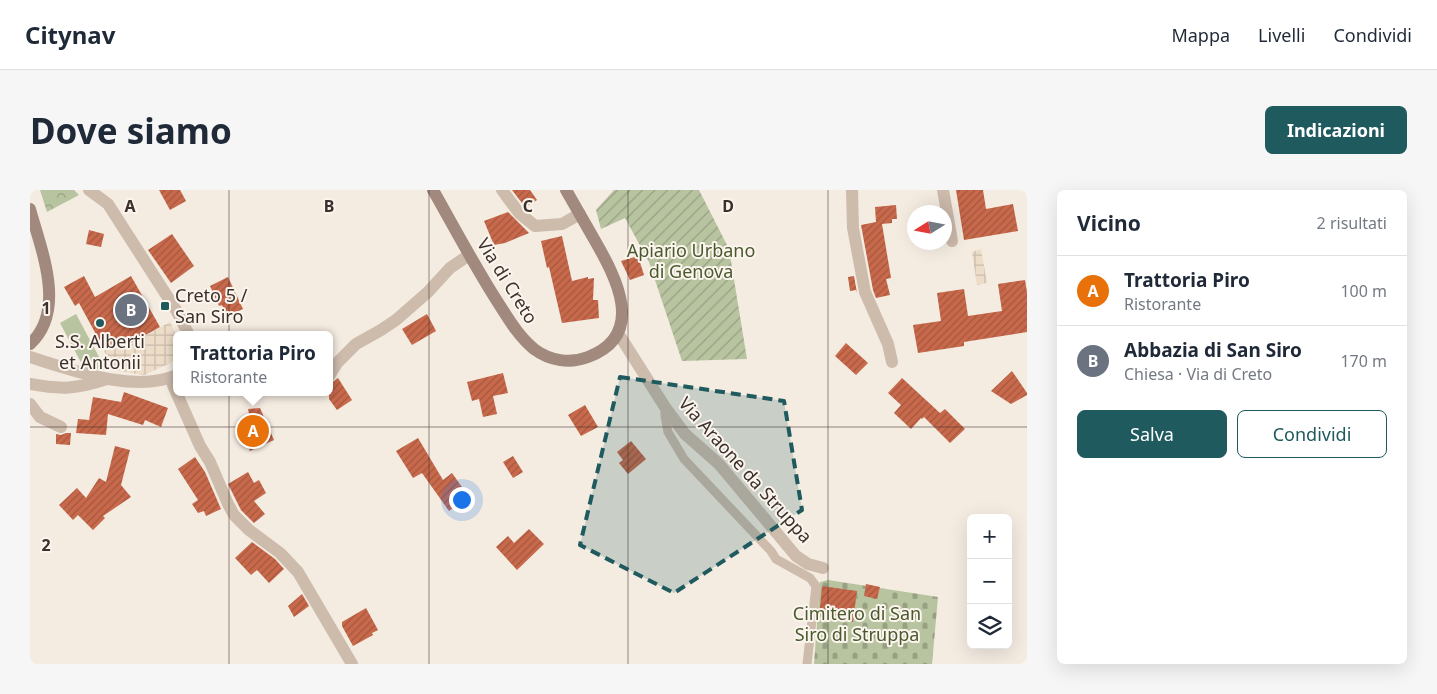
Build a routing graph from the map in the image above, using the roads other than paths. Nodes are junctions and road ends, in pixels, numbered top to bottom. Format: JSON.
{"nodes":[{"id":1,"x":89,"y":190,"type":"edge"},
{"id":2,"x":433,"y":190,"type":"edge"},
{"id":3,"x":502,"y":190,"type":"edge"},
{"id":4,"x":566,"y":190,"type":"edge"},
{"id":5,"x":852,"y":190,"type":"edge"},
{"id":6,"x":943,"y":190,"type":"edge"},
{"id":7,"x":946,"y":205,"type":"edge"},
{"id":8,"x":30,"y":209,"type":"edge"},
{"id":9,"x":580,"y":214,"type":"junction"},
{"id":10,"x":469,"y":255,"type":"junction"},
{"id":11,"x":187,"y":331,"type":"edge"},
{"id":12,"x":618,"y":333,"type":"junction"},
{"id":13,"x":30,"y":344,"type":"edge"},
{"id":14,"x":30,"y":358,"type":"edge"},
{"id":15,"x":892,"y":362,"type":"dead end"},
{"id":16,"x":333,"y":370,"type":"edge"},
{"id":17,"x":173,"y":376,"type":"edge"},
{"id":18,"x":107,"y":379,"type":"junction"},
{"id":19,"x":30,"y":384,"type":"edge"},
{"id":20,"x":178,"y":396,"type":"edge"},
{"id":21,"x":30,"y":404,"type":"edge"},
{"id":22,"x":665,"y":407,"type":"junction"},
{"id":23,"x":61,"y":428,"type":"dead end"},
{"id":24,"x":823,"y":568,"type":"dead end"},
{"id":25,"x":352,"y":664,"type":"edge"},
{"id":26,"x":807,"y":664,"type":"edge"}],
"edges":[{"from":1,"to":11,"type":"street"},
{"from":2,"to":10,"type":"main road","name":"Via di Creto"},
{"from":3,"to":9,"type":"street"},
{"from":4,"to":9,"type":"main road"},
{"from":5,"to":15,"type":"street"},
{"from":6,"to":7,"type":"street"},
{"from":8,"to":13,"type":"main road"},
{"from":9,"to":12,"type":"main road"},
{"from":10,"to":12,"type":"main road","name":"Via di Creto"},
{"from":10,"to":16,"type":"street"},
{"from":12,"to":22,"type":"street","name":"Via Araone da Struppa"},
{"from":14,"to":18,"type":"street"},
{"from":17,"to":18,"type":"street"},
{"from":18,"to":19,"type":"street"},
{"from":20,"to":25,"type":"street"},
{"from":21,"to":23,"type":"street"},
{"from":22,"to":24,"type":"street","name":"Via Araone da Struppa"},
{"from":22,"to":26,"type":"street"}]}
